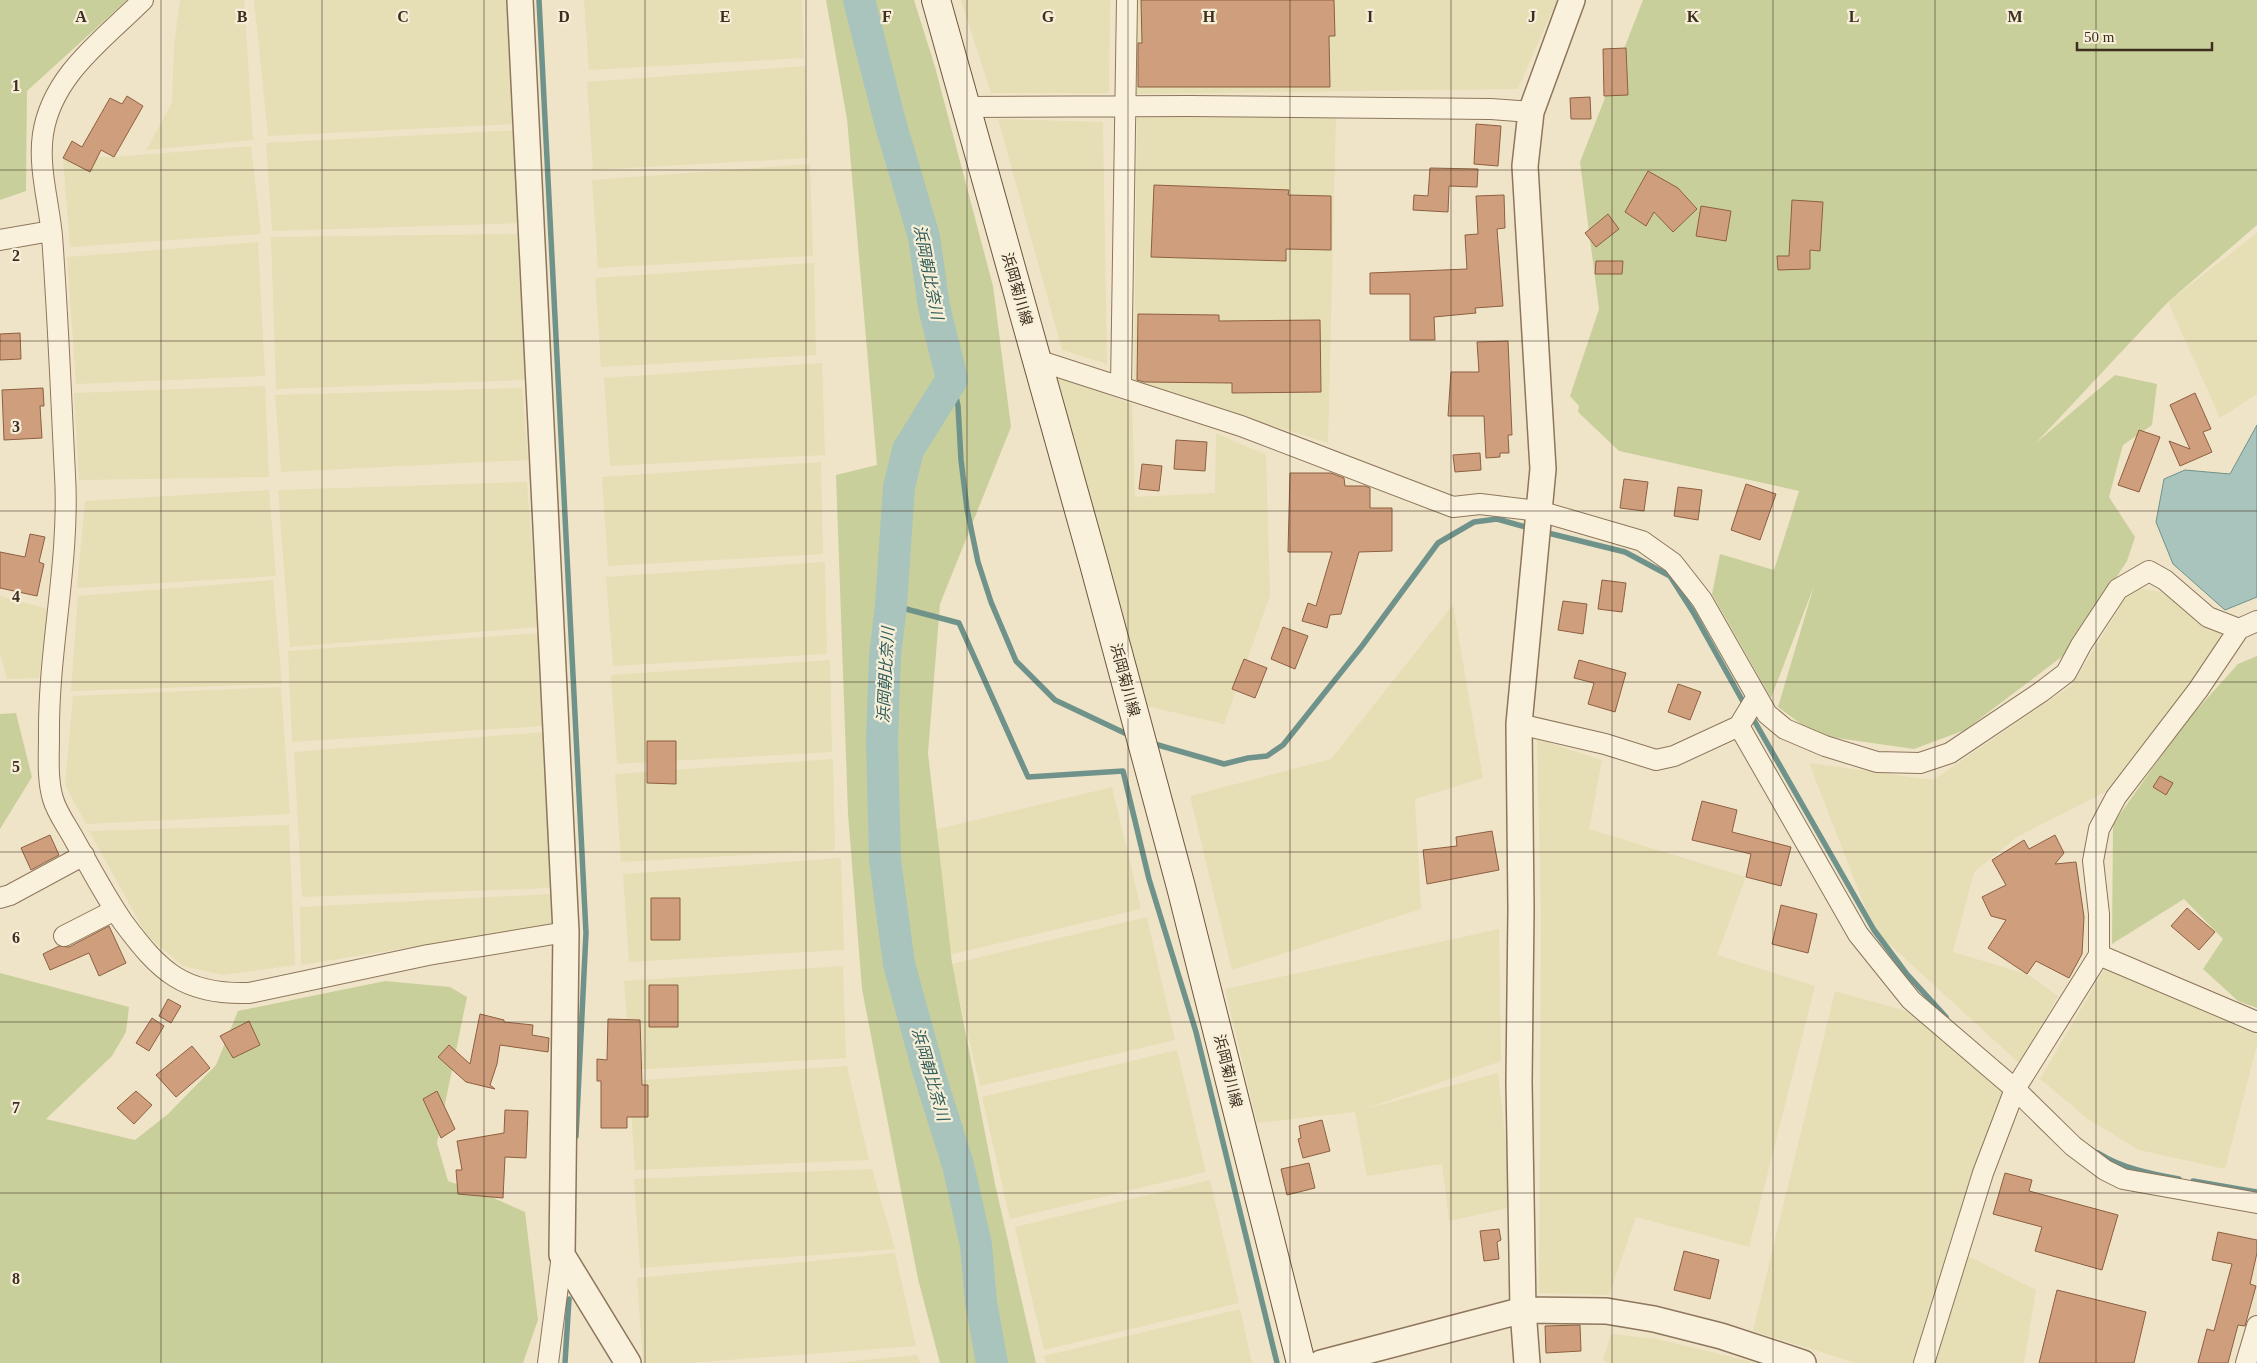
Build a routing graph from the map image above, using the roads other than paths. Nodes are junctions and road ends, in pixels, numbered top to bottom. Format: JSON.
{"nodes":[{"id":1,"x":143,"y":0,"type":"edge"},
{"id":2,"x":520,"y":0,"type":"edge"},
{"id":3,"x":936,"y":0,"type":"edge"},
{"id":4,"x":1127,"y":0,"type":"edge"},
{"id":5,"x":1572,"y":0,"type":"edge"},
{"id":6,"x":1126,"y":106,"type":"junction"},
{"id":7,"x":966,"y":107,"type":"junction"},
{"id":8,"x":1531,"y":112,"type":"junction"},
{"id":9,"x":51,"y":231,"type":"junction"},
{"id":10,"x":0,"y":240,"type":"edge"},
{"id":11,"x":1037,"y":360,"type":"junction"},
{"id":12,"x":1121,"y":386,"type":"junction"},
{"id":13,"x":1539,"y":512,"type":"junction"},
{"id":14,"x":2257,"y":620,"type":"edge"},
{"id":15,"x":2239,"y":629,"type":"junction"},
{"id":16,"x":1756,"y":698,"type":"junction"},
{"id":17,"x":1519,"y":724,"type":"junction"},
{"id":18,"x":1739,"y":726,"type":"junction"},
{"id":19,"x":84,"y":855,"type":"junction"},
{"id":20,"x":0,"y":898,"type":"edge"},
{"id":21,"x":115,"y":910,"type":"junction"},
{"id":22,"x":566,"y":932,"type":"junction"},
{"id":23,"x":64,"y":936,"type":"dead end"},
{"id":24,"x":2099,"y":956,"type":"junction"},
{"id":25,"x":2257,"y":1022,"type":"edge"},
{"id":26,"x":2015,"y":1089,"type":"junction"},
{"id":27,"x":2257,"y":1203,"type":"edge"},
{"id":28,"x":562,"y":1255,"type":"junction"},
{"id":29,"x":1523,"y":1310,"type":"junction"},
{"id":30,"x":2257,"y":1326,"type":"edge"},
{"id":31,"x":548,"y":1363,"type":"edge"},
{"id":32,"x":628,"y":1363,"type":"edge"},
{"id":33,"x":1301,"y":1363,"type":"edge"},
{"id":34,"x":1321,"y":1363,"type":"edge"},
{"id":35,"x":1527,"y":1363,"type":"edge"},
{"id":36,"x":1803,"y":1363,"type":"edge"},
{"id":37,"x":1924,"y":1363,"type":"edge"},
{"id":38,"x":2246,"y":1363,"type":"edge"}],
"edges":[{"from":1,"to":9,"type":"street"},
{"from":2,"to":22,"type":"street"},
{"from":3,"to":7,"type":"main road","name":"浜岡菊川線"},
{"from":4,"to":6,"type":"street"},
{"from":5,"to":8,"type":"street"},
{"from":6,"to":7,"type":"street"},
{"from":6,"to":8,"type":"street"},
{"from":6,"to":12,"type":"street"},
{"from":7,"to":11,"type":"main road","name":"浜岡菊川線"},
{"from":8,"to":13,"type":"street"},
{"from":9,"to":10,"type":"street"},
{"from":9,"to":19,"type":"street"},
{"from":11,"to":12,"type":"street"},
{"from":11,"to":33,"type":"main road","name":"浜岡菊川線"},
{"from":12,"to":13,"type":"street"},
{"from":13,"to":16,"type":"street"},
{"from":13,"to":17,"type":"street"},
{"from":14,"to":15,"type":"street"},
{"from":15,"to":16,"type":"street"},
{"from":15,"to":24,"type":"street"},
{"from":16,"to":18,"type":"street"},
{"from":17,"to":18,"type":"street"},
{"from":17,"to":29,"type":"street"},
{"from":18,"to":26,"type":"street"},
{"from":19,"to":20,"type":"street"},
{"from":19,"to":21,"type":"street"},
{"from":21,"to":22,"type":"street"},
{"from":21,"to":23,"type":"street"},
{"from":22,"to":28,"type":"street"},
{"from":24,"to":25,"type":"street"},
{"from":24,"to":26,"type":"street"},
{"from":26,"to":27,"type":"street"},
{"from":26,"to":37,"type":"street"},
{"from":28,"to":31,"type":"street"},
{"from":28,"to":32,"type":"street"},
{"from":29,"to":34,"type":"street"},
{"from":29,"to":35,"type":"street"},
{"from":29,"to":36,"type":"street"},
{"from":30,"to":38,"type":"street"}]}
